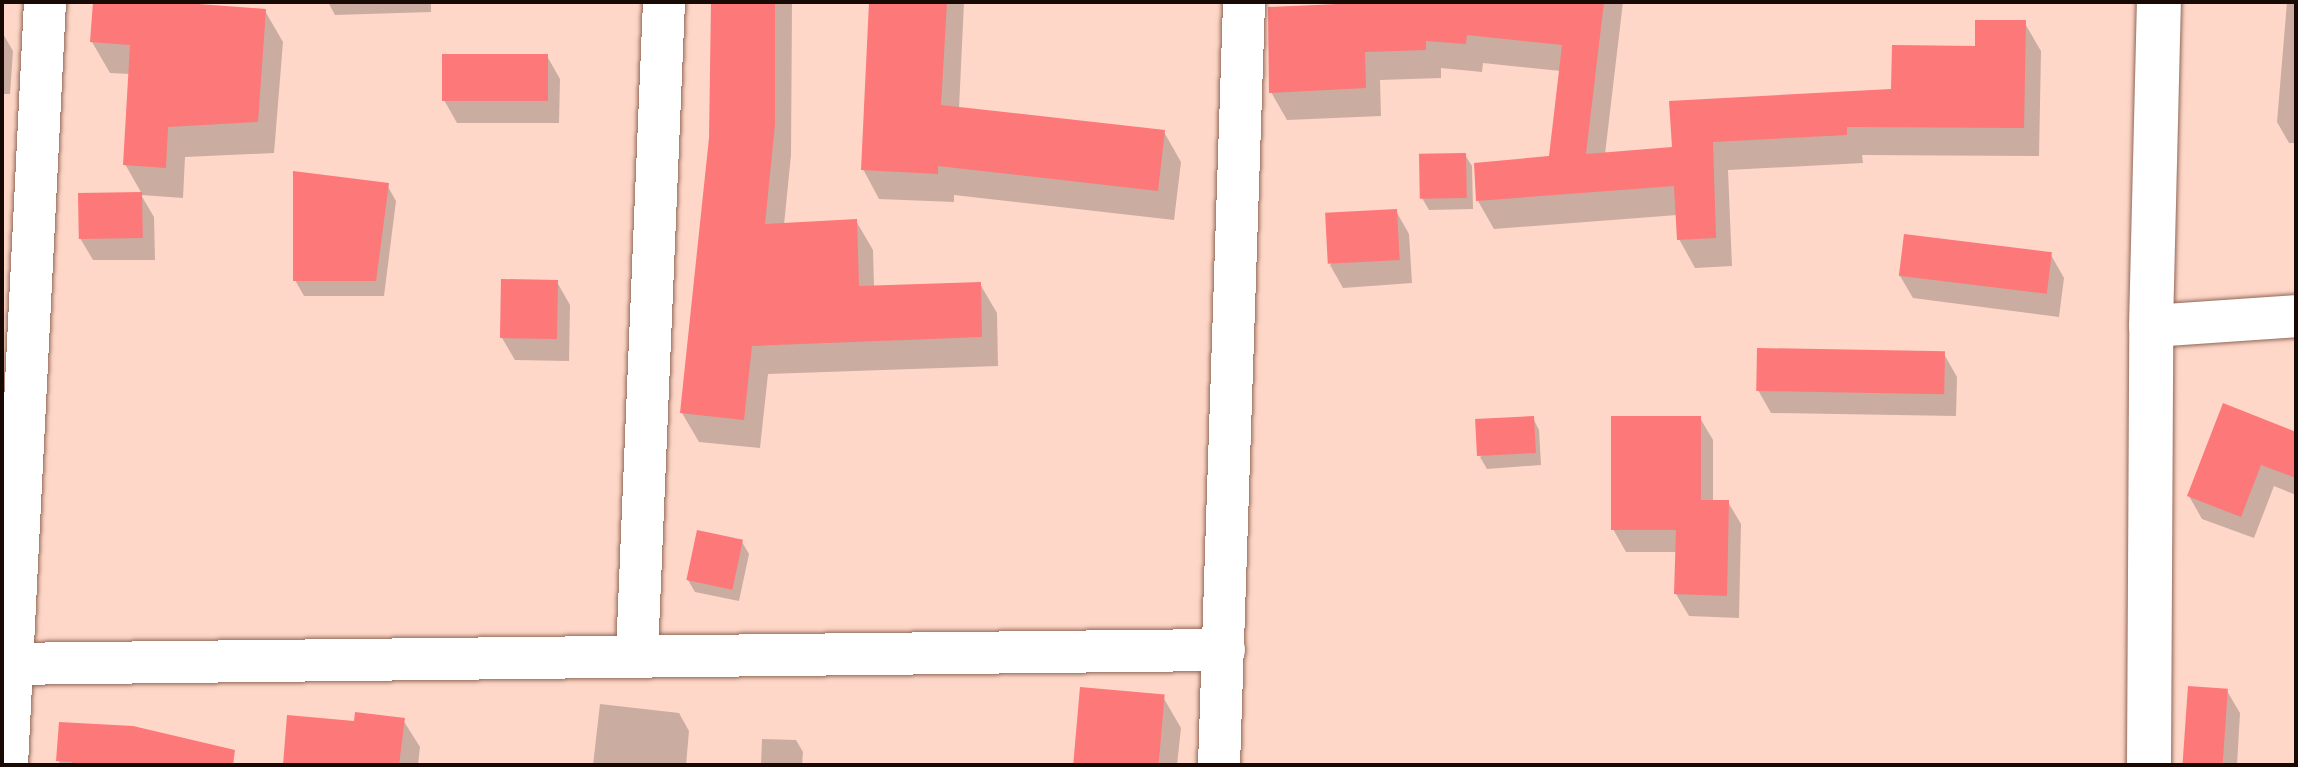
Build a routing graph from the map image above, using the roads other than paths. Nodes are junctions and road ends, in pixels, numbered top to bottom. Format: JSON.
{"nodes":[{"id":1,"x":45,"y":2,"type":"edge"},
{"id":2,"x":664,"y":2,"type":"edge"},
{"id":3,"x":1244,"y":2,"type":"edge"},
{"id":4,"x":2159,"y":2,"type":"edge"},
{"id":5,"x":2296,"y":316,"type":"edge"},
{"id":6,"x":2151,"y":326,"type":"junction"},
{"id":7,"x":1224,"y":650,"type":"junction"},
{"id":8,"x":637,"y":654,"type":"junction"},
{"id":9,"x":6,"y":664,"type":"edge"},
{"id":10,"x":7,"y":765,"type":"edge"},
{"id":11,"x":1219,"y":765,"type":"edge"},
{"id":12,"x":2149,"y":765,"type":"edge"}],
"edges":[{"from":1,"to":9,"type":"street"},
{"from":2,"to":8,"type":"street"},
{"from":3,"to":7,"type":"street"},
{"from":4,"to":6,"type":"street"},
{"from":5,"to":6,"type":"street"},
{"from":6,"to":12,"type":"street"},
{"from":7,"to":8,"type":"street"},
{"from":7,"to":11,"type":"street"},
{"from":8,"to":9,"type":"street"},
{"from":9,"to":10,"type":"street"}]}
